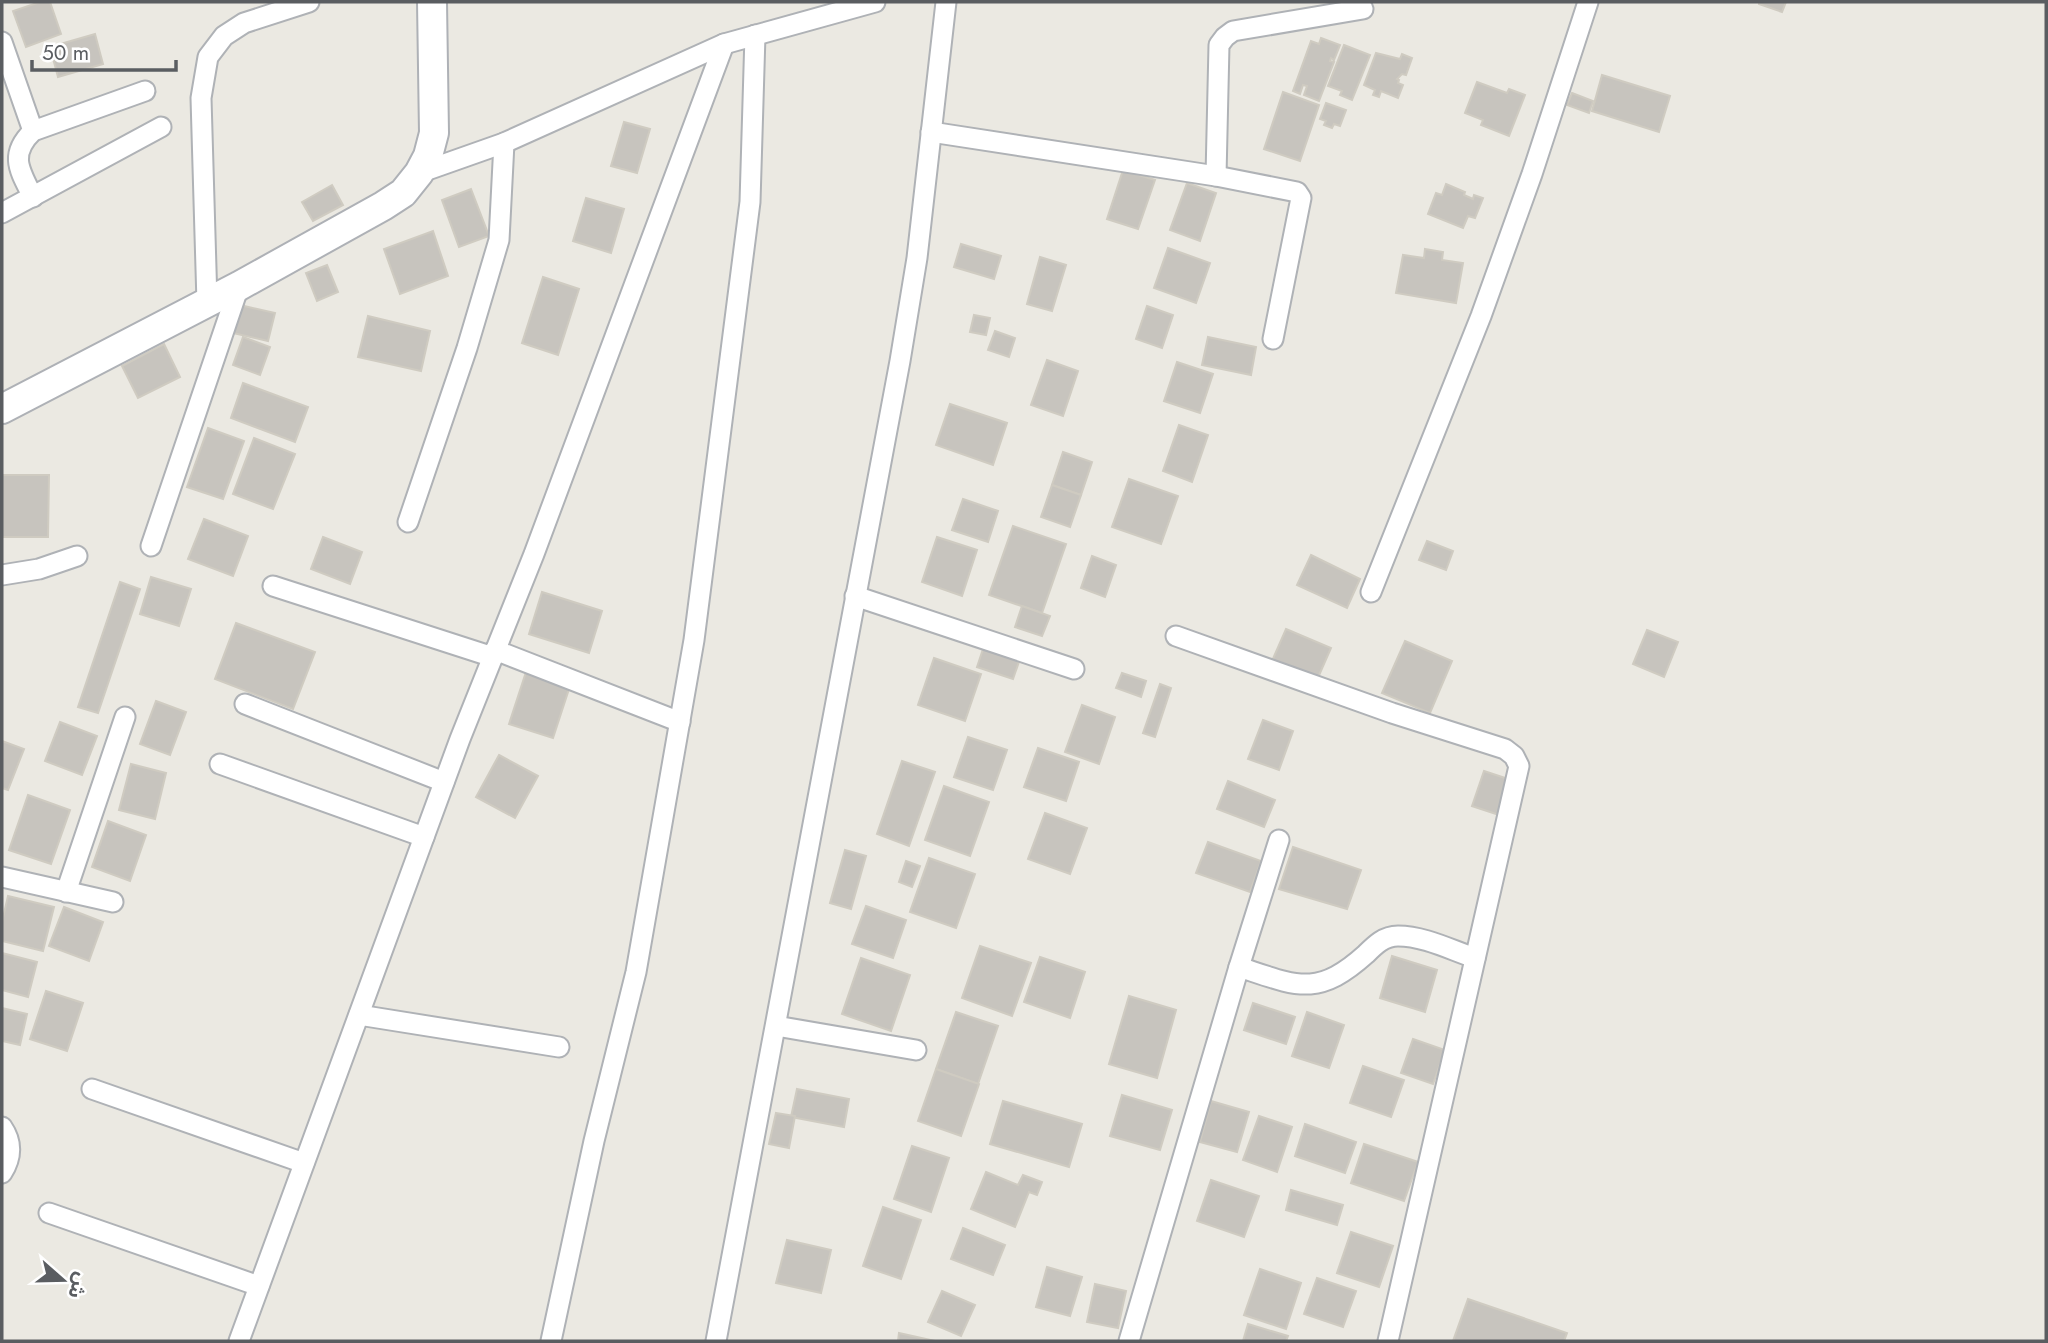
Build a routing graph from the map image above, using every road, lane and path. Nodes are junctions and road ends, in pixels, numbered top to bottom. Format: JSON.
{"nodes":[{"id":1,"x":309,"y":2,"type":"edge"},
{"id":2,"x":432,"y":2,"type":"edge"},
{"id":3,"x":875,"y":2,"type":"edge"},
{"id":4,"x":946,"y":2,"type":"edge"},
{"id":5,"x":1588,"y":2,"type":"edge"},
{"id":6,"x":1363,"y":9,"type":"dead end"},
{"id":7,"x":755,"y":35,"type":"junction"},
{"id":8,"x":2,"y":42,"type":"edge"},
{"id":9,"x":724,"y":44,"type":"junction"},
{"id":10,"x":145,"y":91,"type":"dead end"},
{"id":11,"x":161,"y":127,"type":"dead end"},
{"id":12,"x":33,"y":131,"type":"junction"},
{"id":13,"x":931,"y":132,"type":"junction"},
{"id":14,"x":504,"y":144,"type":"junction"},
{"id":15,"x":419,"y":173,"type":"junction"},
{"id":16,"x":1216,"y":176,"type":"junction"},
{"id":17,"x":33,"y":197,"type":"junction"},
{"id":18,"x":2,"y":213,"type":"edge"},
{"id":19,"x":239,"y":286,"type":"junction"},
{"id":20,"x":207,"y":303,"type":"junction"},
{"id":21,"x":1273,"y":339,"type":"dead end"},
{"id":22,"x":2,"y":409,"type":"edge"},
{"id":23,"x":408,"y":522,"type":"dead end"},
{"id":24,"x":150,"y":546,"type":"dead end"},
{"id":25,"x":77,"y":556,"type":"dead end"},
{"id":26,"x":2,"y":575,"type":"edge"},
{"id":27,"x":273,"y":586,"type":"dead end"},
{"id":28,"x":1371,"y":592,"type":"dead end"},
{"id":29,"x":855,"y":596,"type":"junction"},
{"id":30,"x":1177,"y":636,"type":"dead end"},
{"id":31,"x":494,"y":654,"type":"junction"},
{"id":32,"x":1074,"y":668,"type":"dead end"},
{"id":33,"x":245,"y":704,"type":"dead end"},
{"id":34,"x":125,"y":717,"type":"dead end"},
{"id":35,"x":680,"y":722,"type":"junction"},
{"id":36,"x":220,"y":764,"type":"dead end"},
{"id":37,"x":444,"y":782,"type":"junction"},
{"id":38,"x":424,"y":837,"type":"junction"},
{"id":39,"x":1279,"y":840,"type":"dead end"},
{"id":40,"x":2,"y":877,"type":"edge"},
{"id":41,"x":66,"y":892,"type":"junction"},
{"id":42,"x":113,"y":902,"type":"dead end"},
{"id":43,"x":1475,"y":958,"type":"junction"},
{"id":44,"x":1239,"y":967,"type":"junction"},
{"id":45,"x":359,"y":1014,"type":"junction"},
{"id":46,"x":776,"y":1026,"type":"junction"},
{"id":47,"x":559,"y":1047,"type":"dead end"},
{"id":48,"x":916,"y":1050,"type":"dead end"},
{"id":49,"x":92,"y":1088,"type":"dead end"},
{"id":50,"x":2,"y":1127,"type":"edge"},
{"id":51,"x":304,"y":1163,"type":"junction"},
{"id":52,"x":2,"y":1173,"type":"edge"},
{"id":53,"x":49,"y":1213,"type":"dead end"},
{"id":54,"x":259,"y":1286,"type":"junction"},
{"id":55,"x":239,"y":1341,"type":"edge"},
{"id":56,"x":551,"y":1341,"type":"edge"},
{"id":57,"x":716,"y":1341,"type":"edge"},
{"id":58,"x":1129,"y":1341,"type":"edge"},
{"id":59,"x":1388,"y":1341,"type":"edge"}],
"edges":[{"from":1,"to":20,"type":"street"},
{"from":2,"to":15,"type":"street"},
{"from":3,"to":7,"type":"street"},
{"from":4,"to":13,"type":"street"},
{"from":5,"to":28,"type":"street"},
{"from":6,"to":16,"type":"street"},
{"from":7,"to":9,"type":"street"},
{"from":7,"to":35,"type":"street"},
{"from":8,"to":12,"type":"street"},
{"from":9,"to":14,"type":"street"},
{"from":9,"to":31,"type":"street"},
{"from":10,"to":12,"type":"street"},
{"from":11,"to":17,"type":"street"},
{"from":12,"to":17,"type":"street"},
{"from":13,"to":16,"type":"street"},
{"from":13,"to":29,"type":"street"},
{"from":14,"to":15,"type":"street"},
{"from":14,"to":23,"type":"street"},
{"from":15,"to":19,"type":"street"},
{"from":16,"to":21,"type":"street"},
{"from":17,"to":18,"type":"street"},
{"from":19,"to":20,"type":"street"},
{"from":19,"to":24,"type":"street"},
{"from":20,"to":22,"type":"street"},
{"from":25,"to":26,"type":"street"},
{"from":27,"to":31,"type":"street"},
{"from":29,"to":32,"type":"street"},
{"from":29,"to":46,"type":"street"},
{"from":30,"to":43,"type":"street"},
{"from":31,"to":35,"type":"street"},
{"from":31,"to":37,"type":"street"},
{"from":33,"to":37,"type":"street"},
{"from":34,"to":41,"type":"street"},
{"from":35,"to":56,"type":"street"},
{"from":36,"to":38,"type":"street"},
{"from":37,"to":38,"type":"street"},
{"from":38,"to":45,"type":"street"},
{"from":39,"to":44,"type":"street"},
{"from":40,"to":41,"type":"street"},
{"from":41,"to":42,"type":"street"},
{"from":43,"to":44,"type":"street"},
{"from":43,"to":59,"type":"street"},
{"from":44,"to":58,"type":"street"},
{"from":45,"to":47,"type":"street"},
{"from":45,"to":51,"type":"street"},
{"from":46,"to":48,"type":"street"},
{"from":46,"to":57,"type":"street"},
{"from":49,"to":51,"type":"street"},
{"from":50,"to":52,"type":"street"},
{"from":51,"to":54,"type":"street"},
{"from":53,"to":54,"type":"street"},
{"from":54,"to":55,"type":"street"}]}
